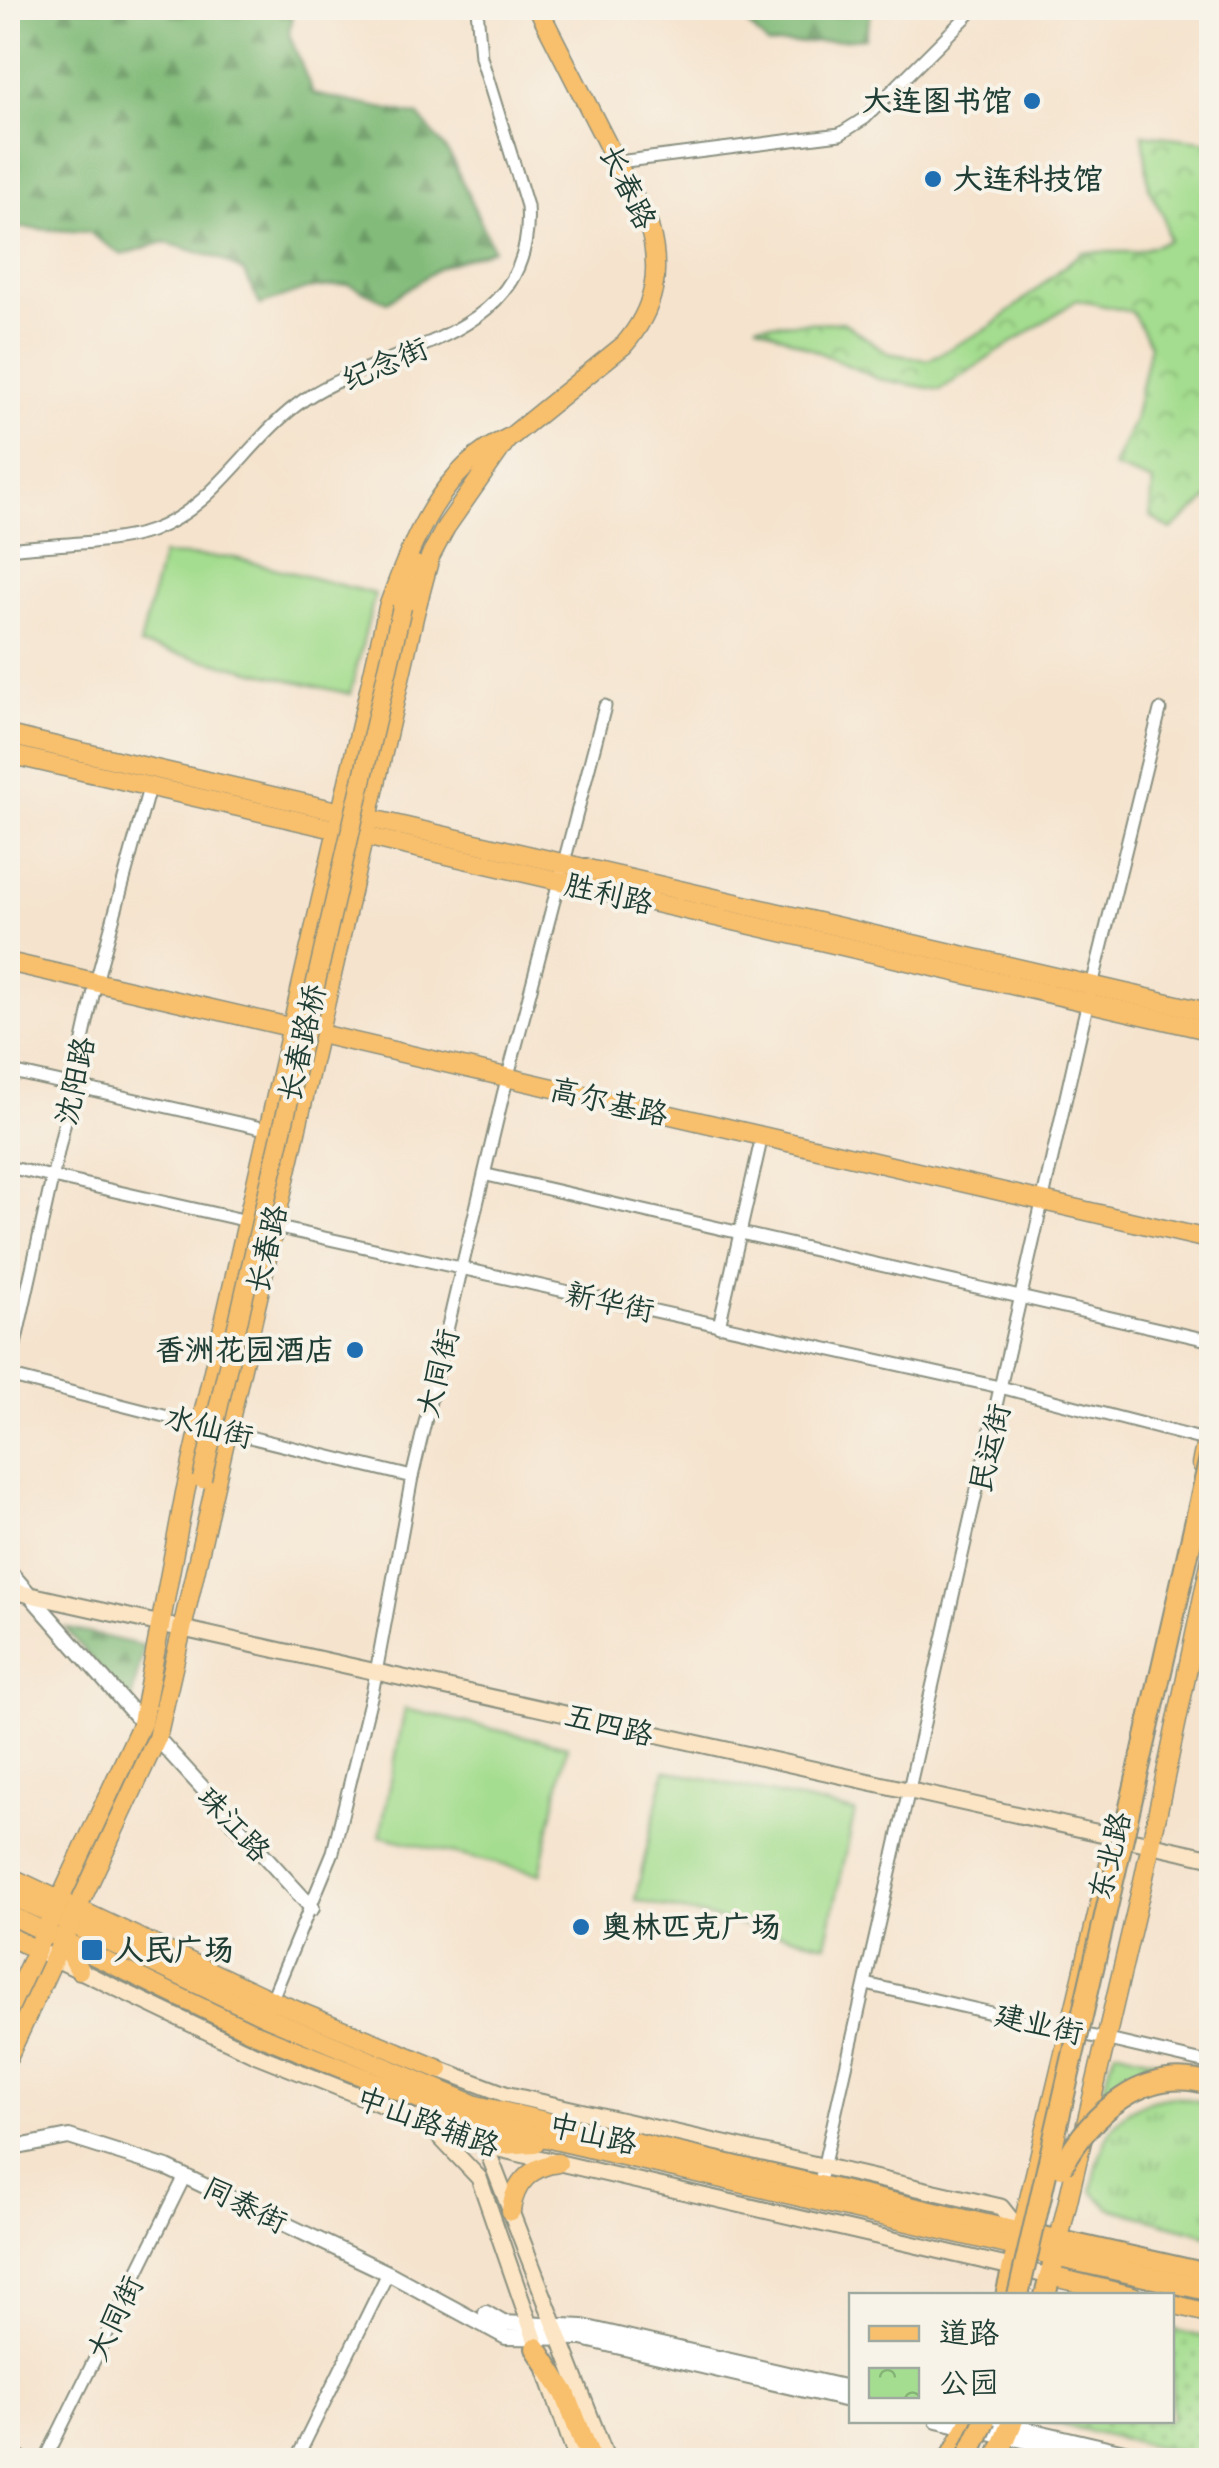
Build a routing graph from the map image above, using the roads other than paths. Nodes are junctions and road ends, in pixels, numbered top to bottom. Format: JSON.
{"nodes":[{"id":1,"x":477,"y":8,"type":"edge"},
{"id":2,"x":538,"y":8,"type":"edge"},
{"id":3,"x":975,"y":8,"type":"edge"},
{"id":4,"x":618,"y":162,"type":"junction"},
{"id":5,"x":508,"y":438,"type":"junction"},
{"id":6,"x":8,"y":549,"type":"edge"},
{"id":7,"x":402,"y":608,"type":"joint"},
{"id":8,"x":605,"y":706,"type":"dead end"},
{"id":9,"x":1160,"y":710,"type":"dead end"},
{"id":10,"x":8,"y":736,"type":"edge"},
{"id":11,"x":8,"y":754,"type":"edge"},
{"id":12,"x":148,"y":788,"type":"junction"},
{"id":13,"x":341,"y":822,"type":"junction"},
{"id":14,"x":366,"y":828,"type":"junction"},
{"id":15,"x":562,"y":864,"type":"junction"},
{"id":16,"x":556,"y":883,"type":"junction"},
{"id":17,"x":8,"y":962,"type":"edge"},
{"id":18,"x":96,"y":982,"type":"junction"},
{"id":19,"x":1091,"y":994,"type":"junction"},
{"id":20,"x":1212,"y":1013,"type":"edge"},
{"id":21,"x":294,"y":1028,"type":"junction"},
{"id":22,"x":1212,"y":1031,"type":"edge"},
{"id":23,"x":316,"y":1034,"type":"junction"},
{"id":24,"x":8,"y":1071,"type":"edge"},
{"id":25,"x":508,"y":1078,"type":"junction"},
{"id":26,"x":74,"y":1086,"type":"junction"},
{"id":27,"x":270,"y":1130,"type":"junction"},
{"id":28,"x":762,"y":1136,"type":"junction"},
{"id":29,"x":8,"y":1167,"type":"edge"},
{"id":30,"x":487,"y":1175,"type":"junction"},
{"id":31,"x":54,"y":1178,"type":"junction"},
{"id":32,"x":1044,"y":1201,"type":"junction"},
{"id":33,"x":248,"y":1221,"type":"junction"},
{"id":34,"x":272,"y":1226,"type":"junction"},
{"id":35,"x":740,"y":1234,"type":"junction"},
{"id":36,"x":1212,"y":1240,"type":"edge"},
{"id":37,"x":464,"y":1270,"type":"junction"},
{"id":38,"x":1024,"y":1298,"type":"junction"},
{"id":39,"x":719,"y":1326,"type":"junction"},
{"id":40,"x":1212,"y":1341,"type":"edge"},
{"id":41,"x":8,"y":1376,"type":"edge"},
{"id":42,"x":1004,"y":1388,"type":"junction"},
{"id":43,"x":1212,"y":1415,"type":"edge"},
{"id":44,"x":201,"y":1426,"type":"junction"},
{"id":45,"x":226,"y":1432,"type":"junction"},
{"id":46,"x":1210,"y":1444,"type":"edge"},
{"id":47,"x":412,"y":1476,"type":"junction"},
{"id":48,"x":202,"y":1478,"type":"junction"},
{"id":49,"x":1212,"y":1505,"type":"edge"},
{"id":50,"x":178,"y":1536,"type":"junction"},
{"id":51,"x":200,"y":1541,"type":"junction"},
{"id":52,"x":1212,"y":1554,"type":"edge"},
{"id":53,"x":8,"y":1570,"type":"edge"},
{"id":54,"x":8,"y":1590,"type":"edge"},
{"id":55,"x":26,"y":1593,"type":"junction"},
{"id":56,"x":162,"y":1624,"type":"junction"},
{"id":57,"x":181,"y":1628,"type":"junction"},
{"id":58,"x":376,"y":1670,"type":"junction"},
{"id":59,"x":142,"y":1723,"type":"junction"},
{"id":60,"x":157,"y":1738,"type":"junction"},
{"id":61,"x":912,"y":1792,"type":"junction"},
{"id":62,"x":1116,"y":1836,"type":"junction"},
{"id":63,"x":1151,"y":1844,"type":"junction"},
{"id":64,"x":1212,"y":1858,"type":"edge"},
{"id":65,"x":8,"y":1876,"type":"edge"},
{"id":66,"x":8,"y":1894,"type":"edge"},
{"id":67,"x":312,"y":1908,"type":"junction"},
{"id":68,"x":8,"y":1914,"type":"edge"},
{"id":69,"x":49,"y":1925,"type":"junction"},
{"id":70,"x":72,"y":1925,"type":"junction"},
{"id":71,"x":8,"y":1936,"type":"edge"},
{"id":72,"x":56,"y":1959,"type":"junction"},
{"id":73,"x":79,"y":1970,"type":"junction"},
{"id":74,"x":866,"y":1984,"type":"junction"},
{"id":75,"x":268,"y":2008,"type":"junction"},
{"id":76,"x":8,"y":2010,"type":"edge"},
{"id":77,"x":1067,"y":2031,"type":"junction"},
{"id":78,"x":256,"y":2034,"type":"junction"},
{"id":79,"x":1106,"y":2040,"type":"junction"},
{"id":80,"x":8,"y":2057,"type":"edge"},
{"id":81,"x":1212,"y":2064,"type":"edge"},
{"id":82,"x":439,"y":2069,"type":"junction"},
{"id":83,"x":1212,"y":2085,"type":"edge"},
{"id":84,"x":469,"y":2102,"type":"junction"},
{"id":85,"x":476,"y":2122,"type":"junction"},
{"id":86,"x":424,"y":2124,"type":"junction"},
{"id":87,"x":555,"y":2142,"type":"junction"},
{"id":88,"x":486,"y":2146,"type":"junction"},
{"id":89,"x":8,"y":2149,"type":"edge"},
{"id":90,"x":558,"y":2163,"type":"junction"},
{"id":91,"x":1062,"y":2167,"type":"junction"},
{"id":92,"x":184,"y":2176,"type":"junction"},
{"id":93,"x":821,"y":2176,"type":"junction"},
{"id":94,"x":511,"y":2212,"type":"junction"},
{"id":95,"x":1017,"y":2249,"type":"junction"},
{"id":96,"x":1212,"y":2265,"type":"edge"},
{"id":97,"x":1052,"y":2267,"type":"edge"},
{"id":98,"x":1187,"y":2269,"type":"junction"},
{"id":99,"x":388,"y":2273,"type":"junction"},
{"id":100,"x":1212,"y":2275,"type":"edge"},
{"id":101,"x":1212,"y":2292,"type":"edge"},
{"id":102,"x":1007,"y":2293,"type":"edge"},
{"id":103,"x":1019,"y":2293,"type":"edge"},
{"id":104,"x":1033,"y":2293,"type":"edge"},
{"id":105,"x":1125,"y":2293,"type":"edge"},
{"id":106,"x":1174,"y":2304,"type":"edge"},
{"id":107,"x":1212,"y":2314,"type":"edge"},
{"id":108,"x":557,"y":2332,"type":"junction"},
{"id":109,"x":533,"y":2337,"type":"junction"},
{"id":110,"x":849,"y":2388,"type":"edge"},
{"id":111,"x":849,"y":2399,"type":"edge"},
{"id":112,"x":977,"y":2423,"type":"edge"},
{"id":113,"x":978,"y":2423,"type":"edge"},
{"id":114,"x":1007,"y":2426,"type":"edge"},
{"id":115,"x":8,"y":2454,"type":"edge"},
{"id":116,"x":20,"y":2460,"type":"edge"},
{"id":117,"x":45,"y":2460,"type":"edge"},
{"id":118,"x":296,"y":2460,"type":"edge"},
{"id":119,"x":577,"y":2460,"type":"edge"},
{"id":120,"x":591,"y":2460,"type":"edge"},
{"id":121,"x":607,"y":2460,"type":"edge"},
{"id":122,"x":950,"y":2460,"type":"edge"},
{"id":123,"x":966,"y":2460,"type":"edge"},
{"id":124,"x":980,"y":2460,"type":"edge"},
{"id":125,"x":996,"y":2460,"type":"edge"},
{"id":126,"x":1110,"y":2460,"type":"edge"},
{"id":127,"x":1160,"y":2460,"type":"edge"}],
"edges":[{"from":1,"to":6,"type":"street","name":"纪念街"},
{"from":2,"to":4,"type":"main road","name":"长春路"},
{"from":3,"to":4,"type":"street"},
{"from":4,"to":5,"type":"main road","name":"长春路"},
{"from":5,"to":7,"type":"main road","name":"长春路"},
{"from":5,"to":13,"type":"main road","name":"长春路"},
{"from":5,"to":14,"type":"main road","name":"长春路"},
{"from":7,"to":48,"type":"main road","name":"长春路桥","bridge":true},
{"from":8,"to":15,"type":"street","name":"大同街"},
{"from":9,"to":19,"type":"street","name":"民运街"},
{"from":10,"to":13,"type":"main road","name":"胜利路"},
{"from":11,"to":12,"type":"main road","name":"胜利路"},
{"from":12,"to":13,"type":"main road","name":"胜利路"},
{"from":12,"to":18,"type":"street","name":"沈阳路"},
{"from":13,"to":14,"type":"main road","name":"胜利路"},
{"from":13,"to":21,"type":"main road","name":"长春路"},
{"from":14,"to":15,"type":"main road","name":"胜利路"},
{"from":14,"to":16,"type":"main road","name":"胜利路"},
{"from":14,"to":23,"type":"main road","name":"长春路"},
{"from":15,"to":16,"type":"street","name":"大同街"},
{"from":15,"to":19,"type":"main road","name":"胜利路"},
{"from":16,"to":19,"type":"main road","name":"胜利路"},
{"from":16,"to":25,"type":"street","name":"大同街"},
{"from":17,"to":18,"type":"main road","name":"高尔基路"},
{"from":18,"to":21,"type":"main road","name":"高尔基路"},
{"from":18,"to":26,"type":"street","name":"沈阳路"},
{"from":19,"to":20,"type":"main road","name":"胜利路"},
{"from":19,"to":22,"type":"main road","name":"胜利路"},
{"from":19,"to":32,"type":"street","name":"民运街"},
{"from":21,"to":23,"type":"main road","name":"高尔基路"},
{"from":21,"to":27,"type":"main road","name":"长春路"},
{"from":23,"to":25,"type":"main road","name":"高尔基路"},
{"from":23,"to":34,"type":"main road","name":"长春路"},
{"from":24,"to":26,"type":"street"},
{"from":25,"to":28,"type":"main road","name":"高尔基路"},
{"from":25,"to":30,"type":"street","name":"大同街"},
{"from":26,"to":27,"type":"street"},
{"from":26,"to":31,"type":"street","name":"沈阳路"},
{"from":27,"to":33,"type":"main road","name":"长春路"},
{"from":28,"to":32,"type":"main road","name":"高尔基路"},
{"from":28,"to":35,"type":"street"},
{"from":29,"to":31,"type":"street","name":"新华街"},
{"from":30,"to":35,"type":"street"},
{"from":30,"to":37,"type":"street","name":"大同街"},
{"from":31,"to":33,"type":"street","name":"新华街"},
{"from":31,"to":41,"type":"street","name":"沈阳路"},
{"from":32,"to":36,"type":"main road","name":"高尔基路"},
{"from":32,"to":38,"type":"street","name":"民运街"},
{"from":33,"to":34,"type":"street","name":"新华街"},
{"from":33,"to":44,"type":"main road","name":"长春路"},
{"from":34,"to":37,"type":"street","name":"新华街"},
{"from":34,"to":45,"type":"main road","name":"长春路"},
{"from":35,"to":38,"type":"street"},
{"from":35,"to":39,"type":"street"},
{"from":37,"to":39,"type":"street","name":"新华街"},
{"from":37,"to":47,"type":"street","name":"大同街"},
{"from":38,"to":40,"type":"street"},
{"from":38,"to":42,"type":"street","name":"民运街"},
{"from":39,"to":42,"type":"street","name":"新华街"},
{"from":41,"to":44,"type":"street","name":"水仙街"},
{"from":42,"to":46,"type":"street","name":"新华街"},
{"from":42,"to":61,"type":"street","name":"民运街"},
{"from":43,"to":46,"type":"main road","name":"东北路"},
{"from":44,"to":45,"type":"street","name":"水仙街"},
{"from":44,"to":50,"type":"main road","name":"长春路"},
{"from":45,"to":47,"type":"street","name":"水仙街"},
{"from":45,"to":51,"type":"main road","name":"长春路"},
{"from":46,"to":62,"type":"main road","name":"东北路"},
{"from":46,"to":103,"type":"highway","name":"东北路","bridge":true},
{"from":47,"to":58,"type":"street","name":"大同街"},
{"from":48,"to":50,"type":"main road"},
{"from":48,"to":51,"type":"main road"},
{"from":49,"to":91,"type":"highway","name":"东北路"},
{"from":50,"to":56,"type":"main road","name":"长春路"},
{"from":51,"to":57,"type":"main road","name":"长春路"},
{"from":52,"to":63,"type":"main road","name":"东北路"},
{"from":53,"to":55,"type":"street"},
{"from":54,"to":55,"type":"main road","name":"五四路"},
{"from":55,"to":56,"type":"main road","name":"五四路"},
{"from":55,"to":59,"type":"street"},
{"from":56,"to":57,"type":"main road","name":"五四路"},
{"from":56,"to":59,"type":"main road","name":"长春路"},
{"from":57,"to":58,"type":"main road","name":"五四路"},
{"from":57,"to":60,"type":"main road","name":"长春路"},
{"from":58,"to":61,"type":"main road","name":"五四路"},
{"from":58,"to":67,"type":"street","name":"大同街"},
{"from":59,"to":69,"type":"main road","name":"长春路"},
{"from":60,"to":67,"type":"street","name":"珠江路"},
{"from":60,"to":70,"type":"main road","name":"长春路"},
{"from":61,"to":62,"type":"main road","name":"五四路"},
{"from":61,"to":74,"type":"street","name":"民运街"},
{"from":62,"to":63,"type":"main road","name":"五四路"},
{"from":62,"to":77,"type":"main road","name":"东北路"},
{"from":63,"to":64,"type":"main road","name":"五四路"},
{"from":63,"to":79,"type":"main road","name":"东北路"},
{"from":65,"to":69,"type":"main road"},
{"from":66,"to":69,"type":"main road","name":"中山路"},
{"from":67,"to":75,"type":"street","name":"大同街"},
{"from":68,"to":69,"type":"main road","name":"中山路"},
{"from":69,"to":70,"type":"main road","name":"中山路"},
{"from":69,"to":71,"type":"main road"},
{"from":69,"to":72,"type":"main road","name":"中山路辅路"},
{"from":69,"to":76,"type":"main road","name":"长春路"},
{"from":70,"to":72,"type":"main road","name":"长春路"},
{"from":70,"to":73,"type":"main road"},
{"from":70,"to":75,"type":"main road","name":"中山路"},
{"from":70,"to":75,"type":"main road"},
{"from":70,"to":78,"type":"main road","name":"中山路"},
{"from":72,"to":73,"type":"main road","name":"中山路辅路"},
{"from":72,"to":80,"type":"main road","name":"长春路"},
{"from":73,"to":86,"type":"main road","name":"中山路辅路"},
{"from":74,"to":77,"type":"street","name":"建业街"},
{"from":74,"to":93,"type":"street","name":"民运街"},
{"from":75,"to":78,"type":"street","name":"大同街"},
{"from":75,"to":82,"type":"main road"},
{"from":75,"to":84,"type":"main road","name":"中山路"},
{"from":77,"to":79,"type":"street","name":"建业街"},
{"from":77,"to":95,"type":"main road","name":"东北路"},
{"from":78,"to":85,"type":"main road","name":"中山路"},
{"from":79,"to":81,"type":"street","name":"建业街"},
{"from":79,"to":97,"type":"main road","name":"东北路"},
{"from":82,"to":84,"type":"main road"},
{"from":82,"to":93,"type":"main road","name":"中山路辅路"},
{"from":83,"to":91,"type":"highway","bridge":true},
{"from":84,"to":85,"type":"main road"},
{"from":84,"to":93,"type":"main road","name":"中山路"},
{"from":85,"to":87,"type":"main road","name":"中山路"},
{"from":85,"to":88,"type":"main road"},
{"from":86,"to":88,"type":"main road","name":"中山路辅路"},
{"from":86,"to":109,"type":"main road"},
{"from":87,"to":88,"type":"main road"},
{"from":87,"to":95,"type":"main road","name":"中山路"},
{"from":88,"to":90,"type":"main road","name":"中山路辅路"},
{"from":88,"to":94,"type":"main road"},
{"from":89,"to":92,"type":"street","name":"同泰街"},
{"from":90,"to":94,"type":"main road"},
{"from":90,"to":95,"type":"main road","name":"中山路辅路"},
{"from":91,"to":104,"type":"highway","name":"东北路"},
{"from":92,"to":99,"type":"street","name":"同泰街"},
{"from":92,"to":117,"type":"street","name":"大同街"},
{"from":93,"to":95,"type":"main road","name":"中山路"},
{"from":94,"to":108,"type":"main road"},
{"from":95,"to":97,"type":"highway","name":"中山路"},
{"from":95,"to":97,"type":"main road","name":"中山路辅路"},
{"from":95,"to":102,"type":"highway","name":"东北路"},
{"from":96,"to":98,"type":"highway"},
{"from":97,"to":98,"type":"highway","name":"中山路"},
{"from":97,"to":101,"type":"highway","name":"中山路"},
{"from":97,"to":105,"type":"main road","name":"中山路辅路"},
{"from":98,"to":100,"type":"highway","name":"中山路"},
{"from":99,"to":109,"type":"street","name":"同泰街"},
{"from":99,"to":118,"type":"street"},
{"from":106,"to":107,"type":"main road"},
{"from":108,"to":109,"type":"street","name":"同泰街"},
{"from":108,"to":110,"type":"street","name":"同泰街"},
{"from":108,"to":111,"type":"street","name":"同泰街"},
{"from":108,"to":121,"type":"main road"},
{"from":109,"to":119,"type":"main road"},
{"from":109,"to":120,"type":"highway"},
{"from":112,"to":122,"type":"highway"},
{"from":113,"to":123,"type":"highway","bridge":true},
{"from":114,"to":124,"type":"highway"},
{"from":114,"to":125,"type":"highway"},
{"from":114,"to":126,"type":"street"},
{"from":114,"to":127,"type":"street"},
{"from":115,"to":116,"type":"main road"}]}
